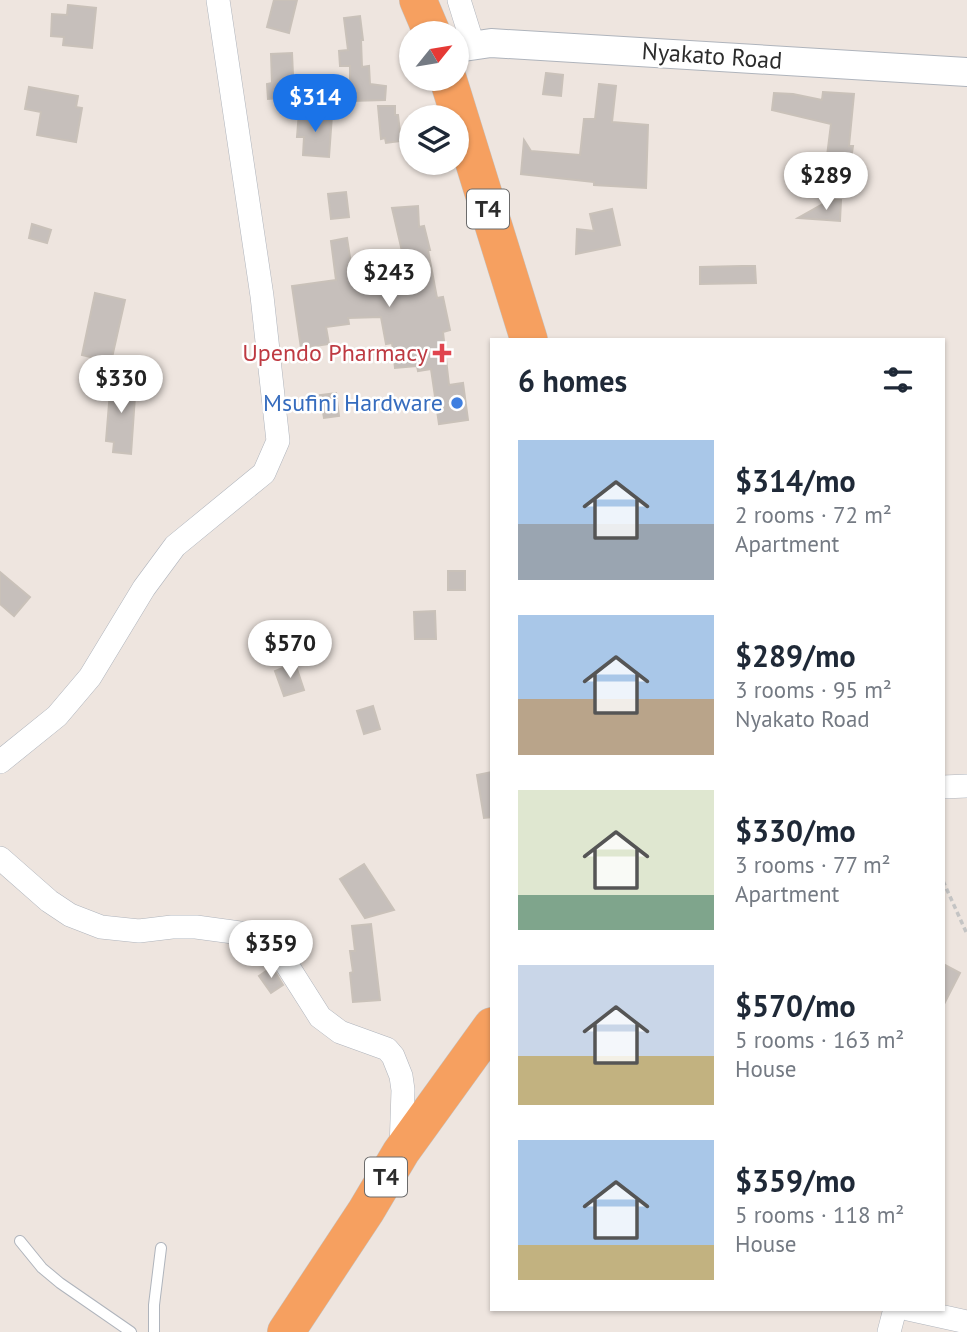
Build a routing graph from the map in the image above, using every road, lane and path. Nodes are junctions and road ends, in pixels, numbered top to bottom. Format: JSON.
{"nodes":[{"id":1,"x":219,"y":0,"type":"edge"},
{"id":2,"x":418,"y":0,"type":"edge"},
{"id":3,"x":459,"y":0,"type":"edge"},
{"id":4,"x":427,"y":21,"type":"edge"},
{"id":5,"x":462,"y":21,"type":"edge"},
{"id":6,"x":469,"y":47,"type":"edge"},
{"id":7,"x":967,"y":72,"type":"edge"},
{"id":8,"x":451,"y":91,"type":"edge"},
{"id":9,"x":528,"y":338,"type":"edge"},
{"id":10,"x":0,"y":762,"type":"edge"},
{"id":11,"x":945,"y":786,"type":"edge"},
{"id":12,"x":967,"y":786,"type":"edge"},
{"id":13,"x":0,"y":858,"type":"edge"},
{"id":14,"x":945,"y":885,"type":"edge"},
{"id":15,"x":967,"y":934,"type":"edge"},
{"id":16,"x":489,"y":1034,"type":"edge"},
{"id":17,"x":401,"y":1152,"type":"junction"},
{"id":18,"x":20,"y":1241,"type":"dead end"},
{"id":19,"x":161,"y":1248,"type":"dead end"},
{"id":20,"x":894,"y":1311,"type":"edge"},
{"id":21,"x":917,"y":1311,"type":"edge"},
{"id":22,"x":967,"y":1322,"type":"edge"},
{"id":23,"x":131,"y":1332,"type":"edge"},
{"id":24,"x":154,"y":1332,"type":"edge"},
{"id":25,"x":286,"y":1332,"type":"edge"},
{"id":26,"x":889,"y":1332,"type":"edge"}],
"edges":[{"from":1,"to":10,"type":"street"},
{"from":2,"to":4,"type":"highway"},
{"from":3,"to":5,"type":"street"},
{"from":6,"to":7,"type":"street","name":"Nyakato Road"},
{"from":8,"to":9,"type":"highway","number":"T4"},
{"from":11,"to":12,"type":"street"},
{"from":13,"to":17,"type":"street"},
{"from":14,"to":15,"type":"path"},
{"from":16,"to":17,"type":"highway","number":"T4"},
{"from":17,"to":25,"type":"highway","number":"T4"},
{"from":18,"to":23,"type":"lane"},
{"from":19,"to":24,"type":"lane"},
{"from":20,"to":26,"type":"street"},
{"from":21,"to":22,"type":"street"}]}
